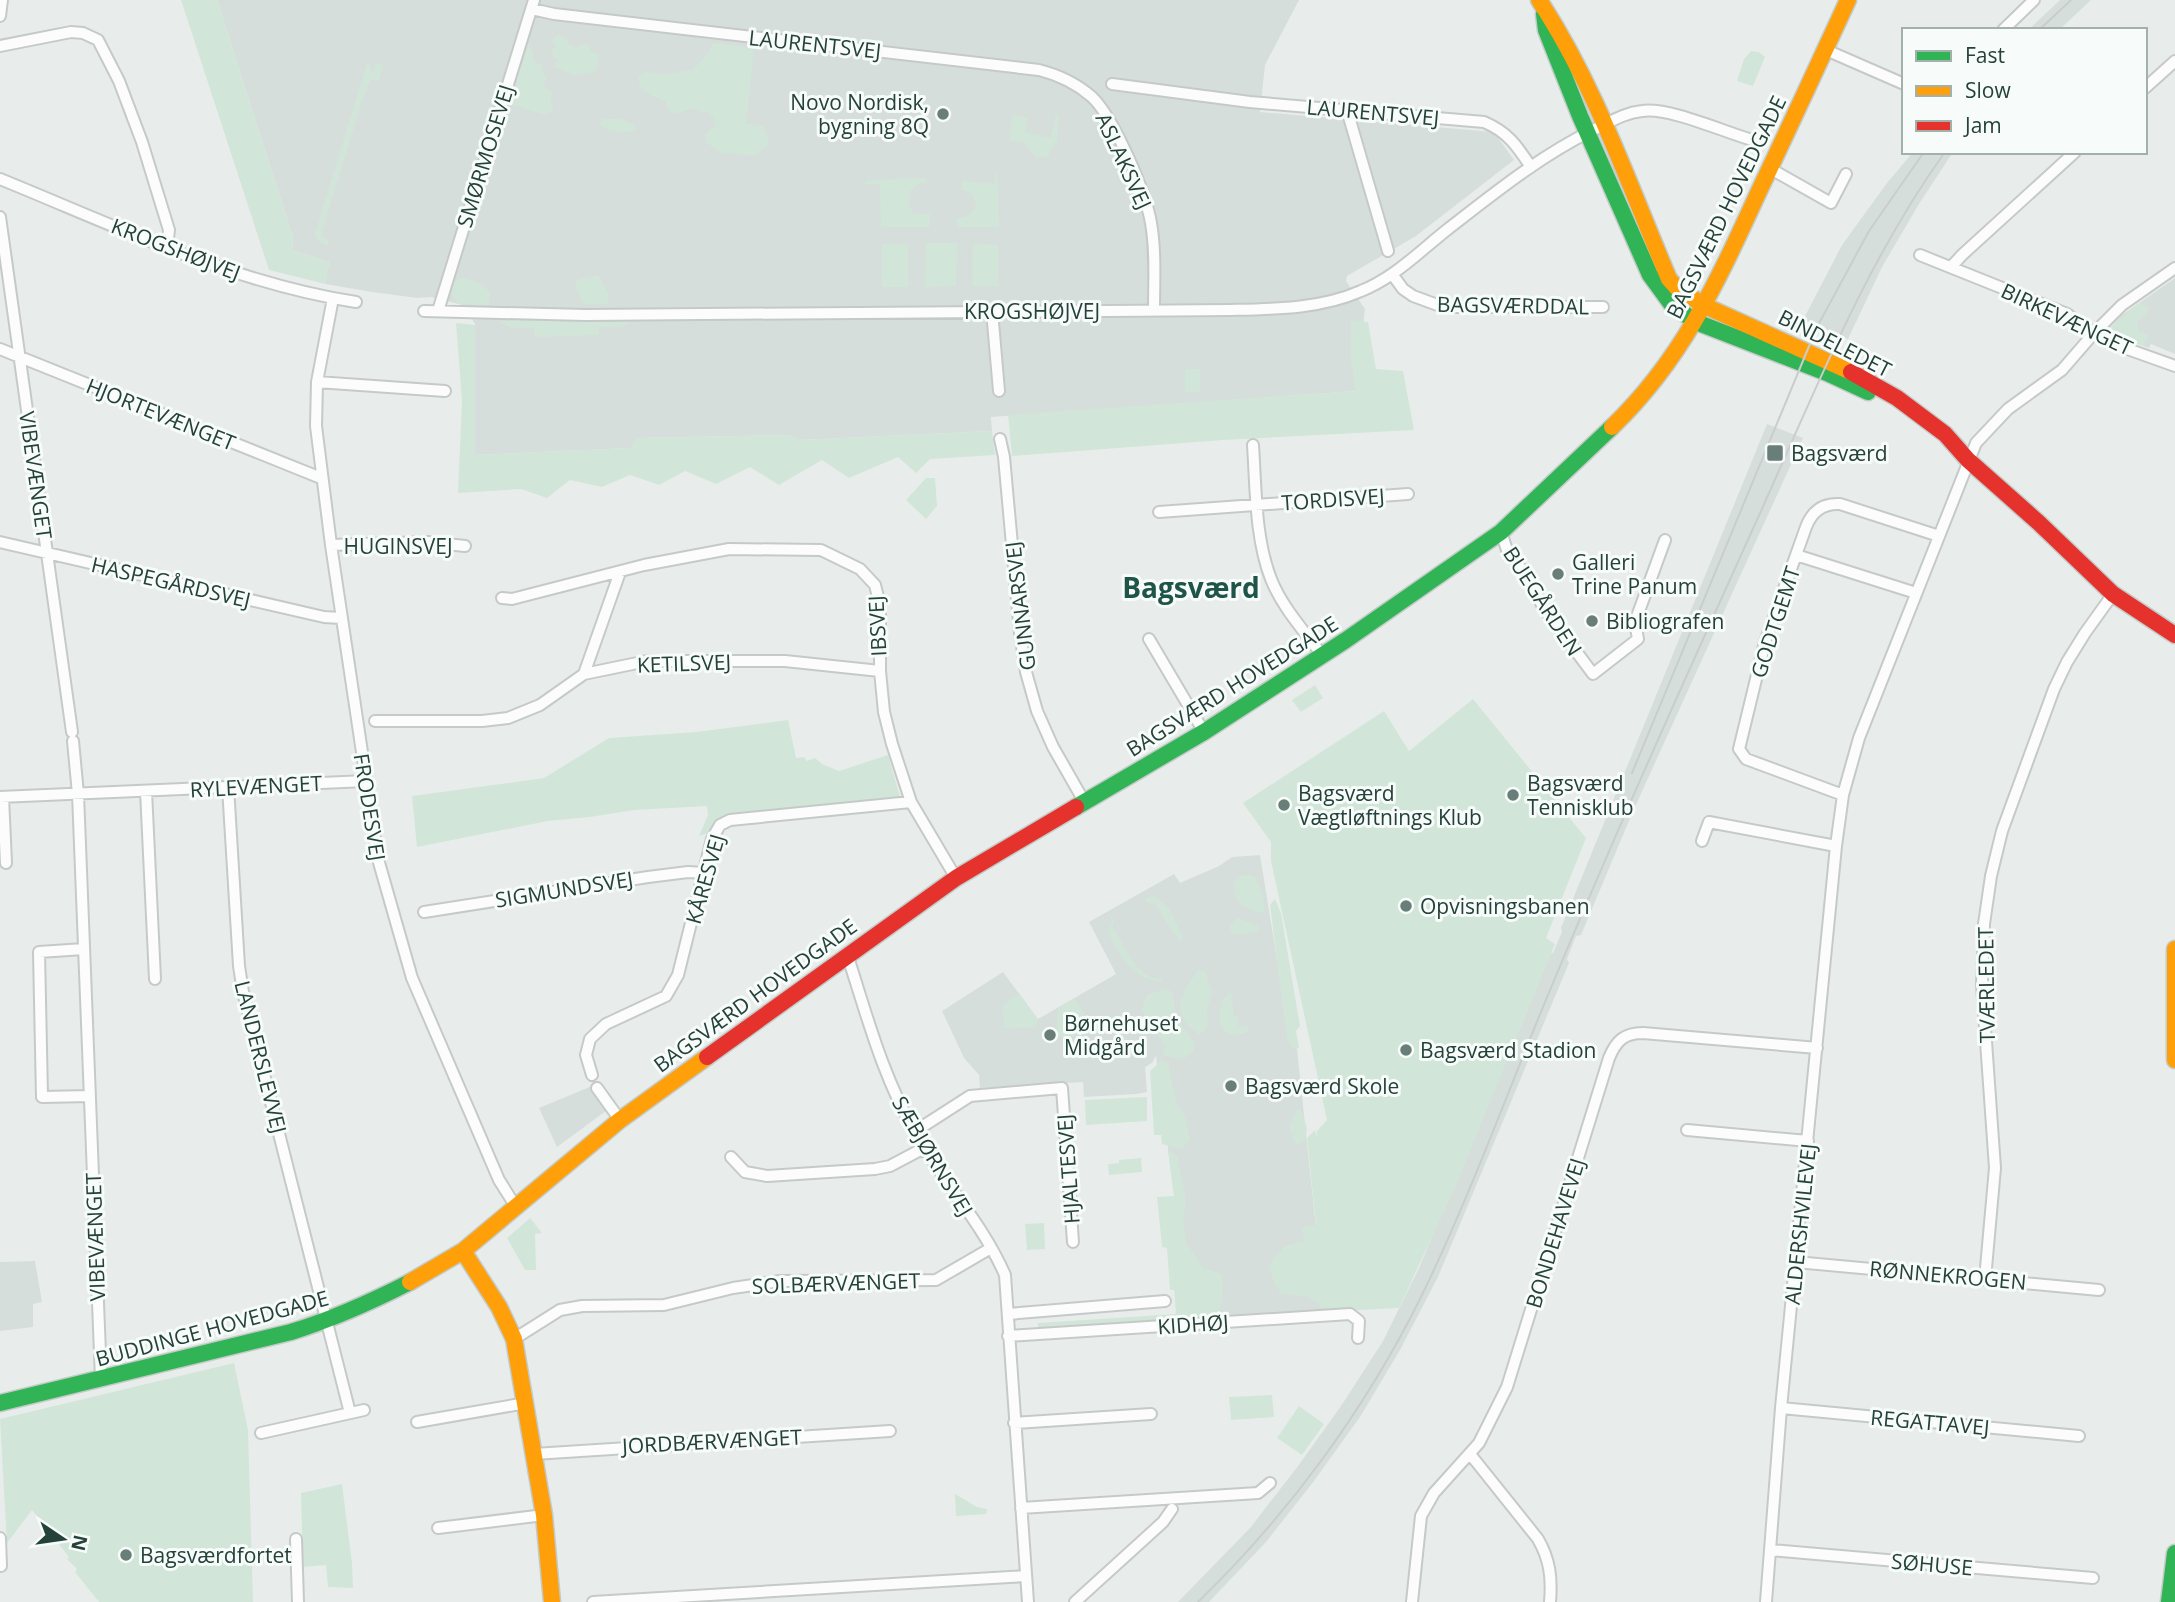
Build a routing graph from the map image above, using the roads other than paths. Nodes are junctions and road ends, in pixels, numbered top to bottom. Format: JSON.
{"nodes":[{"id":1,"x":2,"y":0,"type":"edge"},
{"id":2,"x":2034,"y":0,"type":"edge"},
{"id":3,"x":1845,"y":1,"type":"edge"},
{"id":4,"x":1541,"y":4,"type":"edge"},
{"id":5,"x":533,"y":5,"type":"edge"},
{"id":6,"x":0,"y":16,"type":"edge"},
{"id":7,"x":2005,"y":28,"type":"edge"},
{"id":8,"x":0,"y":46,"type":"edge"},
{"id":9,"x":1826,"y":50,"type":"junction"},
{"id":10,"x":2175,"y":61,"type":"edge"},
{"id":11,"x":1112,"y":84,"type":"dead end"},
{"id":12,"x":1902,"y":84,"type":"edge"},
{"id":13,"x":2147,"y":87,"type":"edge"},
{"id":14,"x":1092,"y":97,"type":"joint"},
{"id":15,"x":1347,"y":110,"type":"junction"},
{"id":16,"x":1604,"y":125,"type":"junction"},
{"id":17,"x":1587,"y":133,"type":"junction"},
{"id":18,"x":1749,"y":139,"type":"dead end"},
{"id":19,"x":2073,"y":154,"type":"edge"},
{"id":20,"x":1531,"y":167,"type":"junction"},
{"id":21,"x":1769,"y":168,"type":"junction"},
{"id":22,"x":1846,"y":174,"type":"dead end"},
{"id":23,"x":0,"y":179,"type":"edge"},
{"id":24,"x":0,"y":217,"type":"edge"},
{"id":25,"x":167,"y":247,"type":"junction"},
{"id":26,"x":1388,"y":251,"type":"dead end"},
{"id":27,"x":1920,"y":255,"type":"dead end"},
{"id":28,"x":1951,"y":267,"type":"junction"},
{"id":29,"x":2175,"y":268,"type":"edge"},
{"id":30,"x":1392,"y":274,"type":"junction"},
{"id":31,"x":333,"y":298,"type":"junction"},
{"id":32,"x":356,"y":302,"type":"dead end"},
{"id":33,"x":1705,"y":306,"type":"junction"},
{"id":34,"x":1603,"y":307,"type":"dead end"},
{"id":35,"x":1154,"y":310,"type":"junction"},
{"id":36,"x":424,"y":311,"type":"dead end"},
{"id":37,"x":438,"y":311,"type":"junction"},
{"id":38,"x":992,"y":311,"type":"junction"},
{"id":39,"x":1696,"y":322,"type":"junction"},
{"id":40,"x":2094,"y":333,"type":"junction"},
{"id":41,"x":0,"y":349,"type":"edge"},
{"id":42,"x":19,"y":357,"type":"junction"},
{"id":43,"x":2175,"y":366,"type":"edge"},
{"id":44,"x":317,"y":382,"type":"junction"},
{"id":45,"x":445,"y":391,"type":"dead end"},
{"id":46,"x":999,"y":391,"type":"dead end"},
{"id":47,"x":1000,"y":439,"type":"dead end"},
{"id":48,"x":1253,"y":445,"type":"dead end"},
{"id":49,"x":1968,"y":460,"type":"junction"},
{"id":50,"x":321,"y":478,"type":"junction"},
{"id":51,"x":1408,"y":494,"type":"dead end"},
{"id":52,"x":1257,"y":505,"type":"junction"},
{"id":53,"x":1159,"y":512,"type":"dead end"},
{"id":54,"x":1501,"y":532,"type":"junction"},
{"id":55,"x":1939,"y":536,"type":"junction"},
{"id":56,"x":1665,"y":540,"type":"dead end"},
{"id":57,"x":0,"y":542,"type":"edge"},
{"id":58,"x":331,"y":545,"type":"junction"},
{"id":59,"x":465,"y":546,"type":"dead end"},
{"id":60,"x":47,"y":553,"type":"junction"},
{"id":61,"x":1796,"y":555,"type":"junction"},
{"id":62,"x":620,"y":572,"type":"junction"},
{"id":63,"x":1916,"y":593,"type":"junction"},
{"id":64,"x":2113,"y":594,"type":"junction"},
{"id":65,"x":502,"y":598,"type":"dead end"},
{"id":66,"x":341,"y":618,"type":"junction"},
{"id":67,"x":2175,"y":635,"type":"edge"},
{"id":68,"x":1149,"y":639,"type":"dead end"},
{"id":69,"x":1322,"y":655,"type":"junction"},
{"id":70,"x":880,"y":671,"type":"junction"},
{"id":71,"x":584,"y":674,"type":"junction"},
{"id":72,"x":375,"y":721,"type":"dead end"},
{"id":73,"x":1204,"y":732,"type":"junction"},
{"id":74,"x":366,"y":781,"type":"junction"},
{"id":75,"x":228,"y":787,"type":"junction"},
{"id":76,"x":146,"y":791,"type":"junction"},
{"id":77,"x":78,"y":794,"type":"junction"},
{"id":78,"x":1843,"y":795,"type":"junction"},
{"id":79,"x":1,"y":797,"type":"edge"},
{"id":80,"x":911,"y":802,"type":"junction"},
{"id":81,"x":1085,"y":803,"type":"junction"},
{"id":82,"x":1702,"y":841,"type":"dead end"},
{"id":83,"x":1836,"y":846,"type":"junction"},
{"id":84,"x":6,"y":863,"type":"dead end"},
{"id":85,"x":705,"y":873,"type":"junction"},
{"id":86,"x":956,"y":878,"type":"junction"},
{"id":87,"x":424,"y":912,"type":"dead end"},
{"id":88,"x":84,"y":949,"type":"junction"},
{"id":89,"x":2175,"y":949,"type":"edge"},
{"id":90,"x":846,"y":954,"type":"junction"},
{"id":91,"x":155,"y":979,"type":"dead end"},
{"id":92,"x":1817,"y":1048,"type":"junction"},
{"id":93,"x":2175,"y":1060,"type":"edge"},
{"id":94,"x":592,"y":1075,"type":"dead end"},
{"id":95,"x":597,"y":1088,"type":"dead end"},
{"id":96,"x":90,"y":1096,"type":"junction"},
{"id":97,"x":620,"y":1121,"type":"junction"},
{"id":98,"x":1687,"y":1130,"type":"dead end"},
{"id":99,"x":914,"y":1132,"type":"junction"},
{"id":100,"x":1808,"y":1141,"type":"junction"},
{"id":101,"x":924,"y":1148,"type":"junction"},
{"id":102,"x":731,"y":1157,"type":"dead end"},
{"id":103,"x":516,"y":1207,"type":"junction"},
{"id":104,"x":1073,"y":1242,"type":"dead end"},
{"id":105,"x":991,"y":1248,"type":"junction"},
{"id":106,"x":463,"y":1251,"type":"junction"},
{"id":107,"x":1796,"y":1262,"type":"junction"},
{"id":108,"x":1985,"y":1279,"type":"junction"},
{"id":109,"x":2099,"y":1290,"type":"dead end"},
{"id":110,"x":1165,"y":1301,"type":"dead end"},
{"id":111,"x":1008,"y":1314,"type":"junction"},
{"id":112,"x":328,"y":1321,"type":"junction"},
{"id":113,"x":1008,"y":1336,"type":"junction"},
{"id":114,"x":1358,"y":1338,"type":"dead end"},
{"id":115,"x":514,"y":1339,"type":"junction"},
{"id":116,"x":101,"y":1379,"type":"junction"},
{"id":117,"x":0,"y":1403,"type":"edge"},
{"id":118,"x":526,"y":1403,"type":"junction"},
{"id":119,"x":1781,"y":1408,"type":"junction"},
{"id":120,"x":364,"y":1410,"type":"dead end"},
{"id":121,"x":350,"y":1413,"type":"junction"},
{"id":122,"x":1152,"y":1414,"type":"dead end"},
{"id":123,"x":417,"y":1422,"type":"dead end"},
{"id":124,"x":1014,"y":1423,"type":"junction"},
{"id":125,"x":891,"y":1431,"type":"dead end"},
{"id":126,"x":261,"y":1433,"type":"dead end"},
{"id":127,"x":2079,"y":1436,"type":"dead end"},
{"id":128,"x":534,"y":1454,"type":"junction"},
{"id":129,"x":1470,"y":1454,"type":"junction"},
{"id":130,"x":1270,"y":1483,"type":"dead end"},
{"id":131,"x":1021,"y":1508,"type":"junction"},
{"id":132,"x":1172,"y":1509,"type":"dead end"},
{"id":133,"x":544,"y":1515,"type":"junction"},
{"id":134,"x":438,"y":1528,"type":"dead end"},
{"id":135,"x":0,"y":1538,"type":"edge"},
{"id":136,"x":296,"y":1539,"type":"dead end"},
{"id":137,"x":1771,"y":1550,"type":"junction"},
{"id":138,"x":2175,"y":1553,"type":"edge"},
{"id":139,"x":1,"y":1566,"type":"edge"},
{"id":140,"x":1026,"y":1576,"type":"junction"},
{"id":141,"x":2093,"y":1578,"type":"dead end"},
{"id":142,"x":633,"y":1601,"type":"edge"},
{"id":143,"x":298,"y":1602,"type":"edge"},
{"id":144,"x":552,"y":1602,"type":"edge"},
{"id":145,"x":593,"y":1602,"type":"edge"},
{"id":146,"x":1028,"y":1602,"type":"edge"},
{"id":147,"x":1075,"y":1602,"type":"edge"},
{"id":148,"x":1412,"y":1602,"type":"edge"},
{"id":149,"x":1550,"y":1602,"type":"edge"},
{"id":150,"x":1766,"y":1602,"type":"edge"},
{"id":151,"x":2169,"y":1602,"type":"edge"}],
"edges":[{"from":1,"to":6,"type":"street"},
{"from":2,"to":7,"type":"street"},
{"from":3,"to":9,"type":"street","name":"BAGSVÆRD HOVEDGADE"},
{"from":4,"to":16,"type":"street","name":"BINDELEDET"},
{"from":4,"to":17,"type":"street","name":"BINDELEDET"},
{"from":5,"to":14,"type":"street","name":"LAURENTSVEJ"},
{"from":5,"to":37,"type":"street","name":"SMØRMOSEVEJ"},
{"from":8,"to":25,"type":"street"},
{"from":9,"to":12,"type":"street"},
{"from":9,"to":21,"type":"street","name":"BAGSVÆRD HOVEDGADE"},
{"from":10,"to":13,"type":"street"},
{"from":11,"to":15,"type":"street","name":"LAURENTSVEJ"},
{"from":14,"to":35,"type":"street","name":"ASLAKSVEJ"},
{"from":15,"to":20,"type":"street","name":"LAURENTSVEJ"},
{"from":15,"to":26,"type":"street"},
{"from":16,"to":17,"type":"street","name":"KROGSHØJVEJ"},
{"from":16,"to":18,"type":"street","name":"KROGSHØJVEJ"},
{"from":16,"to":33,"type":"street","name":"BINDELEDET"},
{"from":17,"to":20,"type":"street","name":"KROGSHØJVEJ"},
{"from":17,"to":39,"type":"street","name":"BINDELEDET"},
{"from":19,"to":28,"type":"street"},
{"from":20,"to":30,"type":"street","name":"KROGSHØJVEJ"},
{"from":21,"to":22,"type":"street"},
{"from":21,"to":33,"type":"street","name":"BAGSVÆRD HOVEDGADE"},
{"from":23,"to":25,"type":"street","name":"KROGSHØJVEJ"},
{"from":24,"to":42,"type":"street","name":"VIBEVÆNGET"},
{"from":25,"to":31,"type":"street","name":"KROGSHØJVEJ"},
{"from":27,"to":28,"type":"street","name":"BIRKEVÆNGET"},
{"from":28,"to":40,"type":"street","name":"BIRKEVÆNGET"},
{"from":29,"to":40,"type":"street","name":"ALDERSHVILEVEJ"},
{"from":30,"to":34,"type":"street","name":"BAGSVÆRDDAL"},
{"from":30,"to":35,"type":"street","name":"KROGSHØJVEJ"},
{"from":31,"to":32,"type":"street","name":"KROGSHØJVEJ"},
{"from":31,"to":44,"type":"street","name":"FRODESVEJ"},
{"from":33,"to":39,"type":"street","name":"BAGSVÆRD HOVEDGADE"},
{"from":33,"to":49,"type":"street","name":"BINDELEDET"},
{"from":35,"to":38,"type":"street","name":"KROGSHØJVEJ"},
{"from":36,"to":37,"type":"street","name":"KROGSHØJVEJ"},
{"from":37,"to":38,"type":"street","name":"KROGSHØJVEJ"},
{"from":38,"to":46,"type":"street"},
{"from":39,"to":49,"type":"street","name":"BINDELEDET"},
{"from":39,"to":54,"type":"street","name":"BAGSVÆRD HOVEDGADE"},
{"from":40,"to":43,"type":"street","name":"BIRKEVÆNGET"},
{"from":40,"to":49,"type":"street","name":"ALDERSHVILEVEJ"},
{"from":41,"to":42,"type":"street","name":"HJORTEVÆNGET"},
{"from":42,"to":50,"type":"street","name":"HJORTEVÆNGET"},
{"from":42,"to":60,"type":"street","name":"VIBEVÆNGET"},
{"from":44,"to":45,"type":"street"},
{"from":44,"to":50,"type":"street","name":"FRODESVEJ"},
{"from":47,"to":81,"type":"street","name":"GUNNARSVEJ"},
{"from":48,"to":52,"type":"street","name":"TORDISVEJ"},
{"from":49,"to":55,"type":"street","name":"ALDERSHVILEVEJ"},
{"from":49,"to":64,"type":"street","name":"BINDELEDET"},
{"from":50,"to":58,"type":"street","name":"FRODESVEJ"},
{"from":51,"to":52,"type":"street","name":"TORDISVEJ"},
{"from":52,"to":53,"type":"street","name":"TORDISVEJ"},
{"from":52,"to":69,"type":"street","name":"TORDISVEJ"},
{"from":54,"to":56,"type":"street","name":"BUEGÅRDEN"},
{"from":54,"to":69,"type":"street","name":"BAGSVÆRD HOVEDGADE"},
{"from":55,"to":61,"type":"street","name":"GODTGEMT"},
{"from":55,"to":63,"type":"street","name":"ALDERSHVILEVEJ"},
{"from":57,"to":60,"type":"street","name":"HASPEGÅRDSVEJ"},
{"from":58,"to":59,"type":"street","name":"HUGINSVEJ"},
{"from":58,"to":66,"type":"street","name":"FRODESVEJ"},
{"from":60,"to":66,"type":"street","name":"HASPEGÅRDSVEJ"},
{"from":60,"to":77,"type":"street","name":"VIBEVÆNGET"},
{"from":61,"to":63,"type":"street"},
{"from":61,"to":78,"type":"street","name":"GODTGEMT"},
{"from":62,"to":65,"type":"street","name":"IBSVEJ"},
{"from":62,"to":70,"type":"street","name":"IBSVEJ"},
{"from":62,"to":71,"type":"street"},
{"from":63,"to":78,"type":"street","name":"ALDERSHVILEVEJ"},
{"from":64,"to":67,"type":"street","name":"BINDELEDET"},
{"from":64,"to":108,"type":"street","name":"TVÆRLEDET"},
{"from":66,"to":74,"type":"street","name":"FRODESVEJ"},
{"from":68,"to":73,"type":"street"},
{"from":69,"to":73,"type":"street","name":"BAGSVÆRD HOVEDGADE"},
{"from":70,"to":71,"type":"street","name":"KETILSVEJ"},
{"from":70,"to":80,"type":"street","name":"IBSVEJ"},
{"from":71,"to":72,"type":"street","name":"KETILSVEJ"},
{"from":73,"to":81,"type":"street","name":"BAGSVÆRD HOVEDGADE"},
{"from":74,"to":75,"type":"street","name":"RYLEVÆNGET"},
{"from":74,"to":103,"type":"street","name":"FRODESVEJ"},
{"from":75,"to":76,"type":"street","name":"RYLEVÆNGET"},
{"from":75,"to":112,"type":"street","name":"LANDERSLEVVEJ"},
{"from":76,"to":77,"type":"street","name":"RYLEVÆNGET"},
{"from":76,"to":91,"type":"street"},
{"from":77,"to":79,"type":"street","name":"RYLEVÆNGET"},
{"from":77,"to":88,"type":"street","name":"VIBEVÆNGET"},
{"from":78,"to":83,"type":"street","name":"ALDERSHVILEVEJ"},
{"from":79,"to":84,"type":"street","name":"RYLEVÆNGET"},
{"from":80,"to":85,"type":"street","name":"KÅRESVEJ"},
{"from":80,"to":86,"type":"street","name":"IBSVEJ"},
{"from":81,"to":86,"type":"street","name":"BAGSVÆRD HOVEDGADE"},
{"from":82,"to":83,"type":"street"},
{"from":83,"to":92,"type":"street","name":"ALDERSHVILEVEJ"},
{"from":85,"to":87,"type":"street","name":"SIGMUNDSVEJ"},
{"from":85,"to":94,"type":"street","name":"KÅRESVEJ"},
{"from":86,"to":90,"type":"street","name":"BAGSVÆRD HOVEDGADE"},
{"from":88,"to":96,"type":"street","name":"VIBEVÆNGET"},
{"from":88,"to":96,"type":"street"},
{"from":89,"to":93,"type":"street"},
{"from":90,"to":97,"type":"street","name":"BAGSVÆRD HOVEDGADE"},
{"from":90,"to":99,"type":"street","name":"SÆBJØRNSVEJ"},
{"from":92,"to":100,"type":"street","name":"ALDERSHVILEVEJ"},
{"from":92,"to":129,"type":"street","name":"BONDEHAVEVEJ"},
{"from":95,"to":97,"type":"street"},
{"from":96,"to":116,"type":"street","name":"VIBEVÆNGET"},
{"from":97,"to":103,"type":"street","name":"BAGSVÆRD HOVEDGADE"},
{"from":98,"to":100,"type":"street"},
{"from":99,"to":101,"type":"street","name":"SÆBJØRNSVEJ"},
{"from":99,"to":104,"type":"street","name":"HJALTESVEJ"},
{"from":100,"to":107,"type":"street","name":"ALDERSHVILEVEJ"},
{"from":101,"to":102,"type":"street"},
{"from":101,"to":105,"type":"street","name":"SÆBJØRNSVEJ"},
{"from":103,"to":106,"type":"street","name":"BAGSVÆRD HOVEDGADE"},
{"from":105,"to":111,"type":"street","name":"SÆBJØRNSVEJ"},
{"from":105,"to":115,"type":"street","name":"SOLBÆRVÆNGET"},
{"from":106,"to":112,"type":"street","name":"BUDDINGE HOVEDGADE"},
{"from":106,"to":115,"type":"street"},
{"from":107,"to":108,"type":"street","name":"RØNNEKROGEN"},
{"from":107,"to":119,"type":"street","name":"ALDERSHVILEVEJ"},
{"from":108,"to":109,"type":"street","name":"RØNNEKROGEN"},
{"from":110,"to":111,"type":"street"},
{"from":111,"to":113,"type":"street","name":"SÆBJØRNSVEJ"},
{"from":112,"to":116,"type":"street","name":"BUDDINGE HOVEDGADE"},
{"from":112,"to":121,"type":"street","name":"LANDERSLEVVEJ"},
{"from":113,"to":114,"type":"street","name":"KIDHØJ"},
{"from":113,"to":124,"type":"street","name":"SÆBJØRNSVEJ"},
{"from":115,"to":118,"type":"street"},
{"from":116,"to":117,"type":"street","name":"BUDDINGE HOVEDGADE"},
{"from":118,"to":123,"type":"street"},
{"from":118,"to":128,"type":"street"},
{"from":119,"to":127,"type":"street","name":"REGATTAVEJ"},
{"from":119,"to":137,"type":"street","name":"ALDERSHVILEVEJ"},
{"from":120,"to":121,"type":"street"},
{"from":121,"to":126,"type":"street"},
{"from":122,"to":124,"type":"street"},
{"from":124,"to":131,"type":"street","name":"SÆBJØRNSVEJ"},
{"from":125,"to":128,"type":"street","name":"JORDBÆRVÆNGET"},
{"from":128,"to":133,"type":"street"},
{"from":129,"to":148,"type":"street","name":"BONDEHAVEVEJ"},
{"from":129,"to":149,"type":"street"},
{"from":130,"to":131,"type":"street"},
{"from":131,"to":140,"type":"street","name":"SÆBJØRNSVEJ"},
{"from":132,"to":147,"type":"street"},
{"from":133,"to":134,"type":"street"},
{"from":133,"to":144,"type":"street"},
{"from":135,"to":139,"type":"street"},
{"from":136,"to":143,"type":"street"},
{"from":137,"to":141,"type":"street","name":"SØHUSE"},
{"from":137,"to":150,"type":"street","name":"ALDERSHVILEVEJ"},
{"from":138,"to":151,"type":"street"},
{"from":140,"to":142,"type":"street"},
{"from":140,"to":146,"type":"street","name":"SÆBJØRNSVEJ"},
{"from":142,"to":145,"type":"street"}]}
